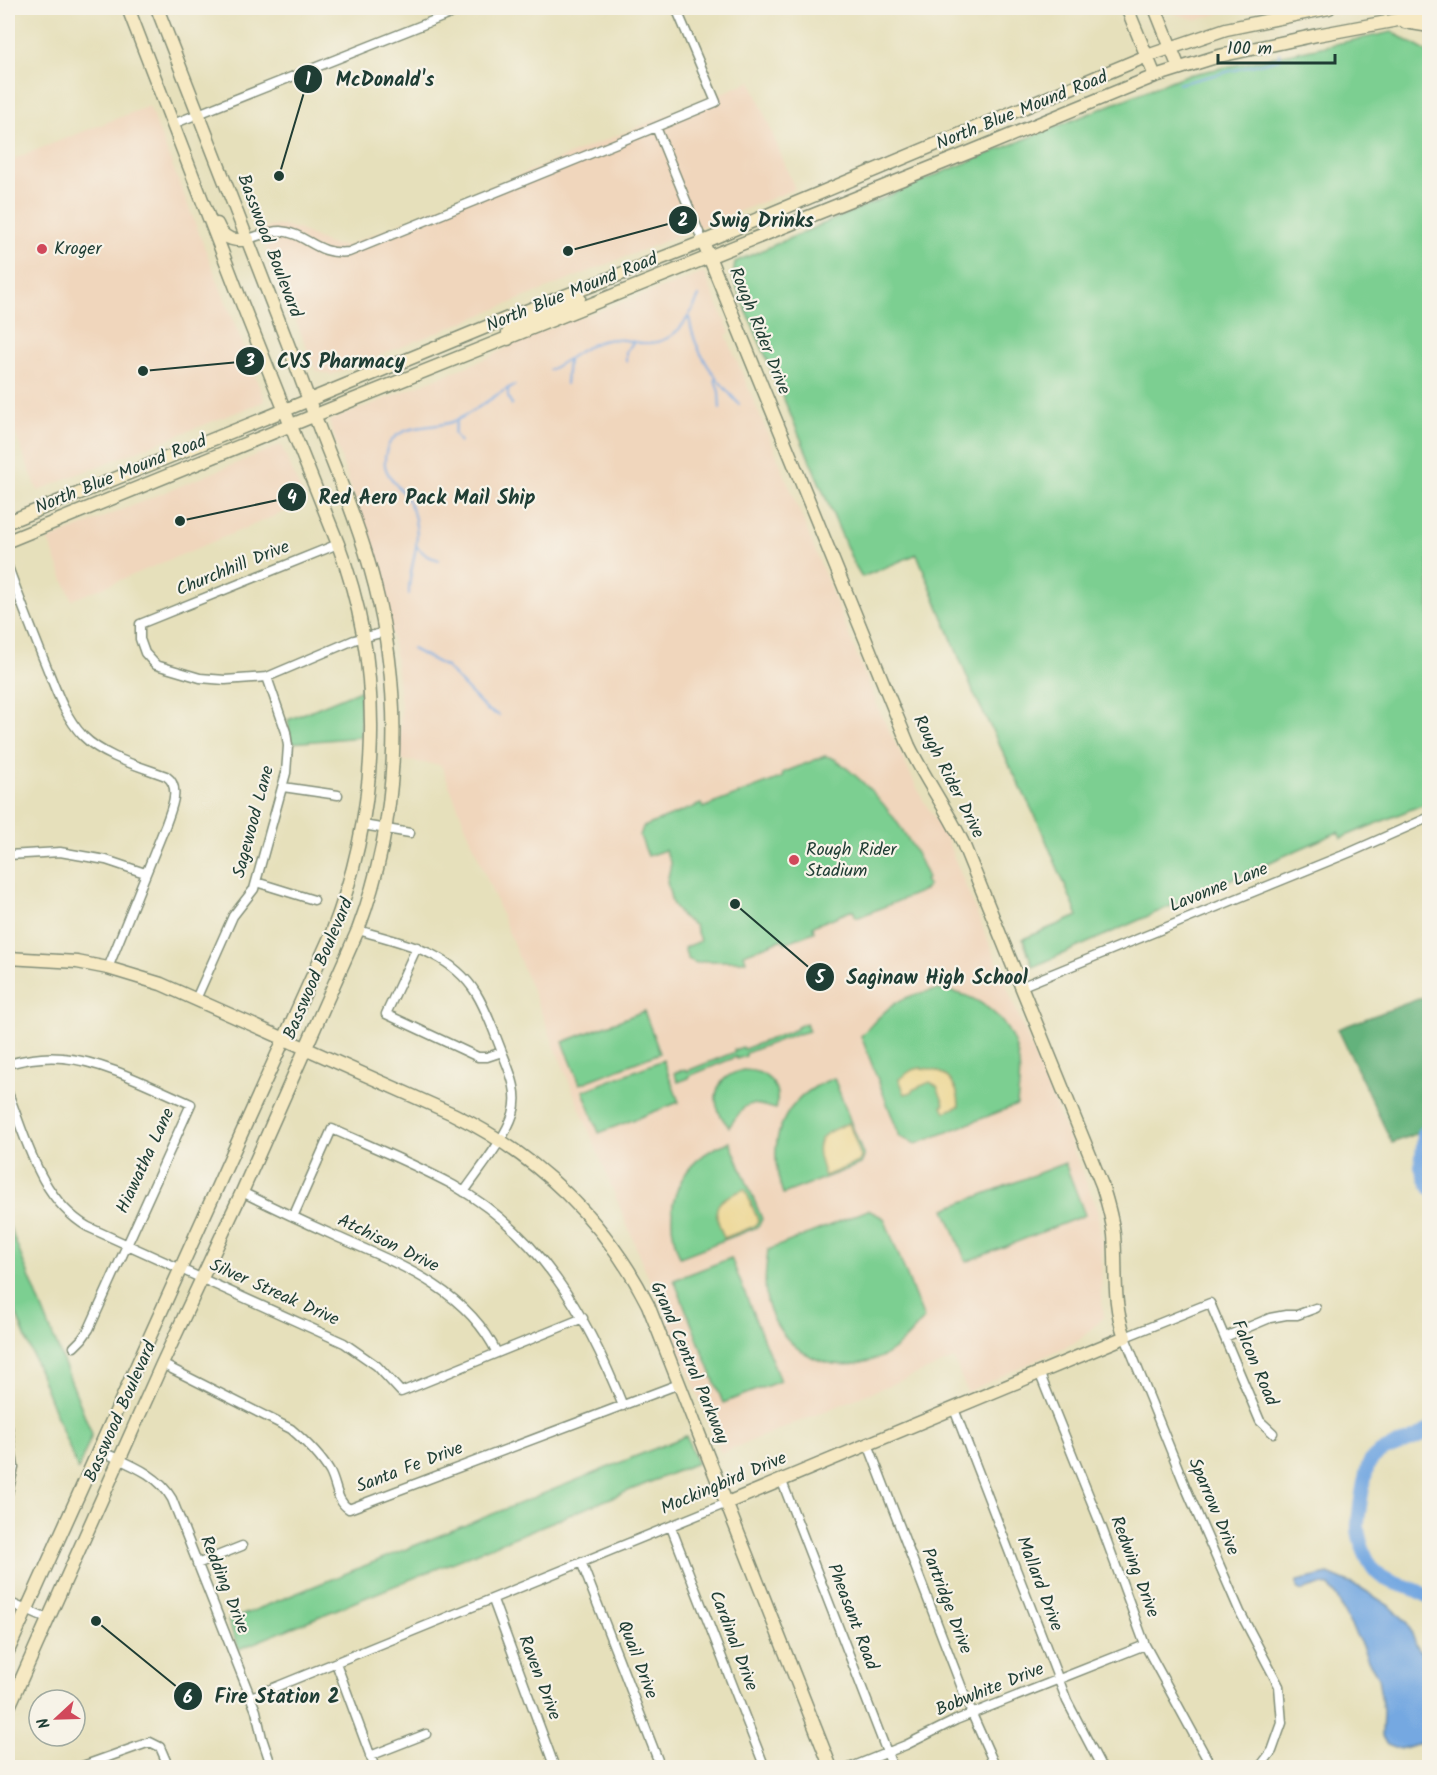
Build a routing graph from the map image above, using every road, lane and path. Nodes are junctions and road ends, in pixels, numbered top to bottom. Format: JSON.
{"nodes":[{"id":1,"x":128,"y":8,"type":"edge"},
{"id":2,"x":157,"y":8,"type":"edge"},
{"id":3,"x":434,"y":8,"type":"edge"},
{"id":4,"x":465,"y":8,"type":"edge"},
{"id":5,"x":676,"y":8,"type":"edge"},
{"id":6,"x":1127,"y":8,"type":"edge"},
{"id":7,"x":1155,"y":8,"type":"edge"},
{"id":8,"x":1329,"y":8,"type":"edge"},
{"id":9,"x":1430,"y":14,"type":"edge"},
{"id":10,"x":438,"y":18,"type":"junction"},
{"id":11,"x":1392,"y":21,"type":"junction"},
{"id":12,"x":1430,"y":26,"type":"edge"},
{"id":13,"x":1171,"y":47,"type":"junction"},
{"id":14,"x":1147,"y":56,"type":"junction"},
{"id":15,"x":1179,"y":68,"type":"junction"},
{"id":16,"x":1155,"y":76,"type":"junction"},
{"id":17,"x":198,"y":114,"type":"junction"},
{"id":18,"x":173,"y":124,"type":"junction"},
{"id":19,"x":656,"y":127,"type":"junction"},
{"id":20,"x":207,"y":212,"type":"junction"},
{"id":21,"x":248,"y":240,"type":"junction"},
{"id":22,"x":703,"y":242,"type":"junction"},
{"id":23,"x":709,"y":257,"type":"junction"},
{"id":24,"x":597,"y":283,"type":"junction"},
{"id":25,"x":508,"y":339,"type":"junction"},
{"id":26,"x":309,"y":400,"type":"junction"},
{"id":27,"x":285,"y":411,"type":"junction"},
{"id":28,"x":315,"y":416,"type":"junction"},
{"id":29,"x":291,"y":425,"type":"junction"},
{"id":30,"x":8,"y":522,"type":"edge"},
{"id":31,"x":8,"y":541,"type":"edge"},
{"id":32,"x":338,"y":544,"type":"junction"},
{"id":33,"x":8,"y":567,"type":"edge"},
{"id":34,"x":385,"y":632,"type":"junction"},
{"id":35,"x":363,"y":637,"type":"junction"},
{"id":36,"x":267,"y":677,"type":"junction"},
{"id":37,"x":283,"y":787,"type":"junction"},
{"id":38,"x":338,"y":795,"type":"dead end"},
{"id":39,"x":1430,"y":817,"type":"edge"},
{"id":40,"x":363,"y":825,"type":"junction"},
{"id":41,"x":385,"y":829,"type":"junction"},
{"id":42,"x":410,"y":833,"type":"dead end"},
{"id":43,"x":8,"y":855,"type":"edge"},
{"id":44,"x":146,"y":873,"type":"junction"},
{"id":45,"x":256,"y":882,"type":"junction"},
{"id":46,"x":314,"y":900,"type":"dead end"},
{"id":47,"x":358,"y":930,"type":"junction"},
{"id":48,"x":417,"y":947,"type":"junction"},
{"id":49,"x":8,"y":958,"type":"edge"},
{"id":50,"x":108,"y":968,"type":"junction"},
{"id":51,"x":1020,"y":987,"type":"junction"},
{"id":52,"x":196,"y":999,"type":"junction"},
{"id":53,"x":285,"y":1039,"type":"junction"},
{"id":54,"x":305,"y":1048,"type":"junction"},
{"id":55,"x":502,"y":1052,"type":"junction"},
{"id":56,"x":8,"y":1064,"type":"edge"},
{"id":57,"x":8,"y":1093,"type":"edge"},
{"id":58,"x":500,"y":1139,"type":"junction"},
{"id":59,"x":242,"y":1192,"type":"junction"},
{"id":60,"x":464,"y":1192,"type":"junction"},
{"id":61,"x":293,"y":1217,"type":"junction"},
{"id":62,"x":127,"y":1244,"type":"junction"},
{"id":63,"x":180,"y":1268,"type":"junction"},
{"id":64,"x":202,"y":1278,"type":"junction"},
{"id":65,"x":1210,"y":1303,"type":"joint"},
{"id":66,"x":1316,"y":1308,"type":"dead end"},
{"id":67,"x":583,"y":1318,"type":"junction"},
{"id":68,"x":1125,"y":1337,"type":"junction"},
{"id":69,"x":1225,"y":1337,"type":"junction"},
{"id":70,"x":74,"y":1347,"type":"dead end"},
{"id":71,"x":497,"y":1353,"type":"junction"},
{"id":72,"x":162,"y":1364,"type":"junction"},
{"id":73,"x":1039,"y":1372,"type":"junction"},
{"id":74,"x":679,"y":1384,"type":"junction"},
{"id":75,"x":623,"y":1406,"type":"junction"},
{"id":76,"x":954,"y":1409,"type":"junction"},
{"id":77,"x":8,"y":1427,"type":"edge"},
{"id":78,"x":1273,"y":1433,"type":"dead end"},
{"id":79,"x":868,"y":1444,"type":"junction"},
{"id":80,"x":99,"y":1450,"type":"junction"},
{"id":81,"x":119,"y":1460,"type":"junction"},
{"id":82,"x":781,"y":1479,"type":"junction"},
{"id":83,"x":8,"y":1493,"type":"edge"},
{"id":84,"x":727,"y":1503,"type":"junction"},
{"id":85,"x":671,"y":1527,"type":"junction"},
{"id":86,"x":242,"y":1546,"type":"dead end"},
{"id":87,"x":197,"y":1564,"type":"junction"},
{"id":88,"x":582,"y":1564,"type":"junction"},
{"id":89,"x":493,"y":1600,"type":"junction"},
{"id":90,"x":8,"y":1602,"type":"edge"},
{"id":91,"x":26,"y":1610,"type":"junction"},
{"id":92,"x":47,"y":1620,"type":"junction"},
{"id":93,"x":1145,"y":1645,"type":"junction"},
{"id":94,"x":8,"y":1651,"type":"edge"},
{"id":95,"x":336,"y":1663,"type":"junction"},
{"id":96,"x":1059,"y":1680,"type":"junction"},
{"id":97,"x":251,"y":1698,"type":"junction"},
{"id":98,"x":8,"y":1709,"type":"edge"},
{"id":99,"x":972,"y":1714,"type":"junction"},
{"id":100,"x":426,"y":1734,"type":"dead end"},
{"id":101,"x":887,"y":1753,"type":"junction"},
{"id":102,"x":370,"y":1756,"type":"junction"},
{"id":103,"x":77,"y":1767,"type":"edge"},
{"id":104,"x":169,"y":1767,"type":"edge"},
{"id":105,"x":272,"y":1767,"type":"edge"},
{"id":106,"x":375,"y":1767,"type":"edge"},
{"id":107,"x":555,"y":1767,"type":"edge"},
{"id":108,"x":661,"y":1767,"type":"edge"},
{"id":109,"x":765,"y":1767,"type":"edge"},
{"id":110,"x":831,"y":1767,"type":"edge"},
{"id":111,"x":849,"y":1767,"type":"edge"},
{"id":112,"x":893,"y":1767,"type":"edge"},
{"id":113,"x":996,"y":1767,"type":"edge"},
{"id":114,"x":1102,"y":1767,"type":"edge"},
{"id":115,"x":1212,"y":1767,"type":"edge"},
{"id":116,"x":1259,"y":1767,"type":"edge"}],
"edges":[{"from":1,"to":18,"type":"main road","name":"Basswood Boulevard"},
{"from":2,"to":17,"type":"main road","name":"Basswood Boulevard"},
{"from":3,"to":10,"type":"street"},
{"from":4,"to":10,"type":"street"},
{"from":5,"to":19,"type":"street"},
{"from":6,"to":14,"type":"main road"},
{"from":7,"to":13,"type":"main road"},
{"from":8,"to":13,"type":"main road","name":"North Blue Mound Road"},
{"from":9,"to":11,"type":"main road","name":"North Blue Mound Road"},
{"from":10,"to":17,"type":"street"},
{"from":11,"to":12,"type":"main road"},
{"from":11,"to":15,"type":"main road","name":"North Blue Mound Road"},
{"from":13,"to":14,"type":"main road","name":"North Blue Mound Road"},
{"from":13,"to":15,"type":"main road"},
{"from":14,"to":16,"type":"main road"},
{"from":14,"to":22,"type":"main road","name":"North Blue Mound Road"},
{"from":15,"to":16,"type":"main road","name":"North Blue Mound Road"},
{"from":16,"to":23,"type":"main road","name":"North Blue Mound Road"},
{"from":17,"to":18,"type":"street"},
{"from":17,"to":21,"type":"main road","name":"Basswood Boulevard"},
{"from":18,"to":20,"type":"main road","name":"Basswood Boulevard"},
{"from":19,"to":21,"type":"street"},
{"from":19,"to":22,"type":"street"},
{"from":20,"to":21,"type":"main road"},
{"from":20,"to":27,"type":"main road","name":"Basswood Boulevard"},
{"from":21,"to":26,"type":"main road","name":"Basswood Boulevard"},
{"from":22,"to":23,"type":"main road","name":"Rough Rider Drive"},
{"from":22,"to":24,"type":"main road","name":"North Blue Mound Road"},
{"from":23,"to":25,"type":"main road","name":"North Blue Mound Road"},
{"from":23,"to":51,"type":"main road","name":"Rough Rider Drive"},
{"from":24,"to":25,"type":"main road"},
{"from":24,"to":26,"type":"main road","name":"North Blue Mound Road"},
{"from":25,"to":28,"type":"main road","name":"North Blue Mound Road"},
{"from":26,"to":27,"type":"main road","name":"North Blue Mound Road"},
{"from":26,"to":28,"type":"main road","name":"Basswood Boulevard"},
{"from":27,"to":29,"type":"main road","name":"Basswood Boulevard"},
{"from":27,"to":30,"type":"main road","name":"North Blue Mound Road"},
{"from":28,"to":29,"type":"main road","name":"North Blue Mound Road"},
{"from":28,"to":34,"type":"main road","name":"Basswood Boulevard"},
{"from":29,"to":31,"type":"main road","name":"North Blue Mound Road"},
{"from":29,"to":32,"type":"main road","name":"Basswood Boulevard"},
{"from":32,"to":35,"type":"main road","name":"Basswood Boulevard"},
{"from":32,"to":36,"type":"street","name":"Churchhill Drive"},
{"from":33,"to":44,"type":"street"},
{"from":34,"to":35,"type":"street"},
{"from":34,"to":41,"type":"main road","name":"Basswood Boulevard"},
{"from":35,"to":36,"type":"street"},
{"from":35,"to":40,"type":"main road","name":"Basswood Boulevard"},
{"from":36,"to":37,"type":"street","name":"Sagewood Lane"},
{"from":37,"to":38,"type":"street"},
{"from":37,"to":45,"type":"street","name":"Sagewood Lane"},
{"from":39,"to":51,"type":"street","name":"Lavonne Lane"},
{"from":40,"to":41,"type":"street"},
{"from":40,"to":53,"type":"main road","name":"Basswood Boulevard"},
{"from":41,"to":42,"type":"street"},
{"from":41,"to":47,"type":"main road","name":"Basswood Boulevard"},
{"from":43,"to":44,"type":"street"},
{"from":44,"to":50,"type":"street"},
{"from":45,"to":46,"type":"street"},
{"from":45,"to":52,"type":"street","name":"Sagewood Lane"},
{"from":47,"to":48,"type":"street"},
{"from":47,"to":54,"type":"main road","name":"Basswood Boulevard"},
{"from":48,"to":55,"type":"street"},
{"from":48,"to":55,"type":"street"},
{"from":49,"to":50,"type":"main road","name":"Grand Central Parkway"},
{"from":50,"to":52,"type":"main road","name":"Grand Central Parkway"},
{"from":51,"to":68,"type":"main road","name":"Rough Rider Drive"},
{"from":52,"to":53,"type":"main road","name":"Grand Central Parkway"},
{"from":53,"to":54,"type":"main road","name":"Grand Central Parkway"},
{"from":53,"to":63,"type":"main road","name":"Basswood Boulevard"},
{"from":54,"to":58,"type":"main road","name":"Grand Central Parkway"},
{"from":54,"to":59,"type":"main road","name":"Basswood Boulevard"},
{"from":55,"to":58,"type":"street"},
{"from":56,"to":62,"type":"street","name":"Hiawatha Lane"},
{"from":57,"to":62,"type":"street","name":"Silver Streak Drive"},
{"from":58,"to":60,"type":"street"},
{"from":58,"to":74,"type":"main road","name":"Grand Central Parkway"},
{"from":59,"to":61,"type":"street","name":"Atchison Drive"},
{"from":59,"to":64,"type":"main road","name":"Basswood Boulevard"},
{"from":60,"to":61,"type":"street"},
{"from":60,"to":67,"type":"street"},
{"from":61,"to":71,"type":"street","name":"Atchison Drive"},
{"from":62,"to":63,"type":"street","name":"Silver Streak Drive"},
{"from":62,"to":70,"type":"street"},
{"from":63,"to":64,"type":"street","name":"Silver Streak Drive"},
{"from":63,"to":80,"type":"main road","name":"Basswood Boulevard"},
{"from":64,"to":71,"type":"street","name":"Silver Streak Drive"},
{"from":64,"to":72,"type":"main road","name":"Basswood Boulevard"},
{"from":65,"to":68,"type":"street","name":"Mockingbird Drive"},
{"from":65,"to":69,"type":"street","name":"Falcon Road"},
{"from":66,"to":69,"type":"street"},
{"from":67,"to":71,"type":"street","name":"Silver Streak Drive"},
{"from":67,"to":75,"type":"street"},
{"from":68,"to":73,"type":"main road","name":"Mockingbird Drive"},
{"from":68,"to":116,"type":"street","name":"Sparrow Drive"},
{"from":69,"to":78,"type":"street","name":"Falcon Road"},
{"from":72,"to":75,"type":"street","name":"Santa Fe Drive"},
{"from":72,"to":81,"type":"main road","name":"Basswood Boulevard"},
{"from":73,"to":76,"type":"main road","name":"Mockingbird Drive"},
{"from":73,"to":93,"type":"street","name":"Redwing Drive"},
{"from":74,"to":75,"type":"street","name":"Santa Fe Drive"},
{"from":74,"to":84,"type":"main road","name":"Grand Central Parkway"},
{"from":76,"to":79,"type":"main road","name":"Mockingbird Drive"},
{"from":76,"to":96,"type":"street","name":"Mallard Drive"},
{"from":77,"to":83,"type":"street"},
{"from":79,"to":82,"type":"main road","name":"Mockingbird Drive"},
{"from":79,"to":99,"type":"street","name":"Partridge Drive"},
{"from":80,"to":81,"type":"street","name":"Redding Drive"},
{"from":80,"to":91,"type":"main road","name":"Basswood Boulevard"},
{"from":81,"to":87,"type":"street","name":"Redding Drive"},
{"from":81,"to":92,"type":"main road","name":"Basswood Boulevard"},
{"from":82,"to":84,"type":"main road","name":"Mockingbird Drive"},
{"from":82,"to":101,"type":"street","name":"Pheasant Road"},
{"from":84,"to":85,"type":"street","name":"Mockingbird Drive"},
{"from":84,"to":110,"type":"main road","name":"Grand Central Parkway"},
{"from":85,"to":88,"type":"street","name":"Mockingbird Drive"},
{"from":85,"to":109,"type":"street","name":"Cardinal Drive"},
{"from":86,"to":87,"type":"street"},
{"from":87,"to":97,"type":"street","name":"Redding Drive"},
{"from":88,"to":89,"type":"street","name":"Mockingbird Drive"},
{"from":88,"to":108,"type":"street","name":"Quail Drive"},
{"from":89,"to":95,"type":"street","name":"Mockingbird Drive"},
{"from":89,"to":107,"type":"street","name":"Raven Drive"},
{"from":90,"to":91,"type":"street"},
{"from":91,"to":92,"type":"street"},
{"from":91,"to":94,"type":"main road","name":"Basswood Boulevard"},
{"from":92,"to":98,"type":"main road","name":"Basswood Boulevard"},
{"from":93,"to":96,"type":"street","name":"Bobwhite Drive"},
{"from":93,"to":115,"type":"street","name":"Redwing Drive"},
{"from":95,"to":97,"type":"street","name":"Mockingbird Drive"},
{"from":95,"to":102,"type":"street"},
{"from":96,"to":99,"type":"street","name":"Bobwhite Drive"},
{"from":96,"to":114,"type":"street","name":"Mallard Drive"},
{"from":97,"to":105,"type":"street","name":"Redding Drive"},
{"from":99,"to":101,"type":"street","name":"Bobwhite Drive"},
{"from":99,"to":113,"type":"street","name":"Partridge Drive"},
{"from":100,"to":102,"type":"street"},
{"from":101,"to":111,"type":"street","name":"Bobwhite Drive"},
{"from":101,"to":112,"type":"street","name":"Pheasant Road"},
{"from":102,"to":106,"type":"street"},
{"from":103,"to":104,"type":"street"}]}
